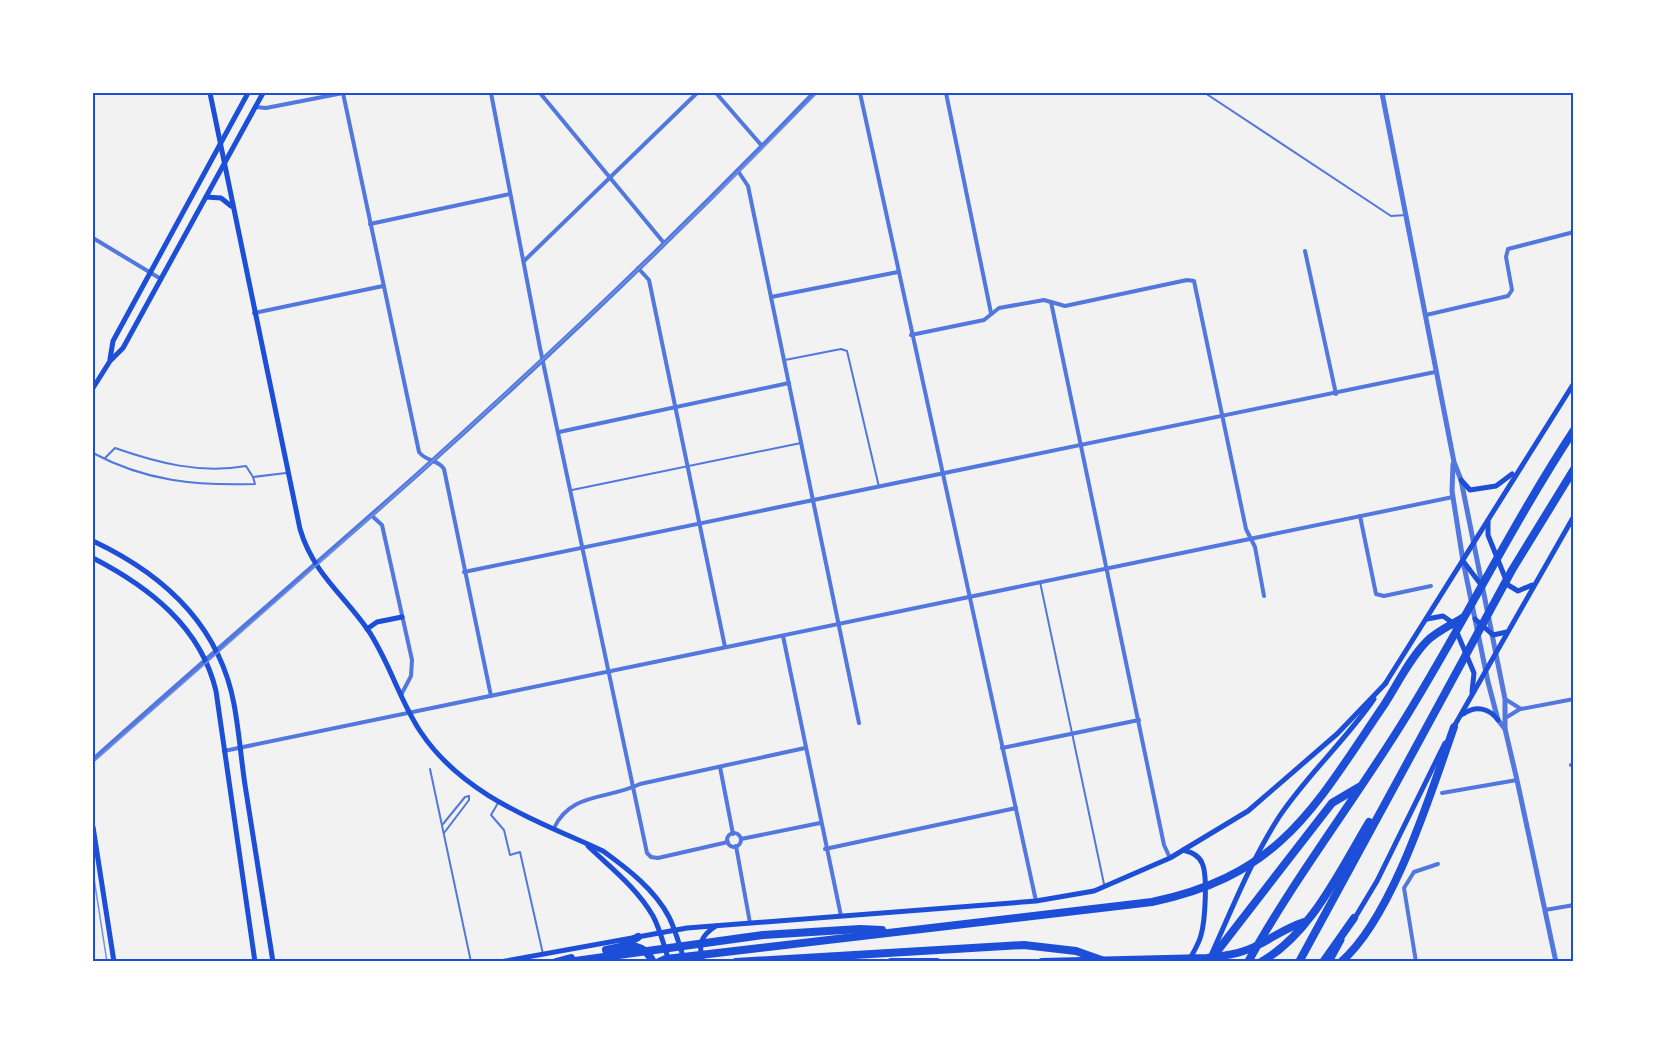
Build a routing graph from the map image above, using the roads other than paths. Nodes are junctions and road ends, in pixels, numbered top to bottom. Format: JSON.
{"nodes":[{"id":1,"x":210,"y":93,"type":"edge"},
{"id":2,"x":248,"y":93,"type":"edge"},
{"id":3,"x":263,"y":93,"type":"edge"},
{"id":4,"x":343,"y":93,"type":"edge"},
{"id":5,"x":491,"y":93,"type":"edge"},
{"id":6,"x":540,"y":93,"type":"edge"},
{"id":7,"x":697,"y":93,"type":"edge"},
{"id":8,"x":717,"y":93,"type":"edge"},
{"id":9,"x":814,"y":93,"type":"edge"},
{"id":10,"x":860,"y":93,"type":"edge"},
{"id":11,"x":946,"y":93,"type":"edge"},
{"id":12,"x":1205,"y":93,"type":"edge"},
{"id":13,"x":1382,"y":93,"type":"edge"},
{"id":14,"x":255,"y":107,"type":"junction"},
{"id":15,"x":220,"y":144,"type":"junction"},
{"id":16,"x":763,"y":147,"type":"junction"},
{"id":17,"x":224,"y":164,"type":"junction"},
{"id":18,"x":738,"y":171,"type":"junction"},
{"id":19,"x":610,"y":177,"type":"junction"},
{"id":20,"x":510,"y":194,"type":"junction"},
{"id":21,"x":206,"y":197,"type":"junction"},
{"id":22,"x":232,"y":209,"type":"junction"},
{"id":23,"x":1406,"y":214,"type":"junction"},
{"id":24,"x":370,"y":224,"type":"junction"},
{"id":25,"x":1574,"y":232,"type":"edge"},
{"id":26,"x":93,"y":238,"type":"edge"},
{"id":27,"x":664,"y":243,"type":"junction"},
{"id":28,"x":1305,"y":251,"type":"dead end"},
{"id":29,"x":161,"y":253,"type":"junction"},
{"id":30,"x":172,"y":259,"type":"junction"},
{"id":31,"x":523,"y":261,"type":"junction"},
{"id":32,"x":638,"y":268,"type":"junction"},
{"id":33,"x":898,"y":272,"type":"junction"},
{"id":34,"x":150,"y":273,"type":"junction"},
{"id":35,"x":161,"y":279,"type":"junction"},
{"id":36,"x":383,"y":286,"type":"junction"},
{"id":37,"x":771,"y":297,"type":"junction"},
{"id":38,"x":1051,"y":301,"type":"junction"},
{"id":39,"x":991,"y":313,"type":"junction"},
{"id":40,"x":254,"y":314,"type":"junction"},
{"id":41,"x":1424,"y":315,"type":"junction"},
{"id":42,"x":911,"y":334,"type":"junction"},
{"id":43,"x":543,"y":359,"type":"junction"},
{"id":44,"x":110,"y":361,"type":"junction"},
{"id":45,"x":784,"y":361,"type":"junction"},
{"id":46,"x":1435,"y":372,"type":"junction"},
{"id":47,"x":789,"y":383,"type":"junction"},
{"id":48,"x":1574,"y":383,"type":"edge"},
{"id":49,"x":93,"y":388,"type":"edge"},
{"id":50,"x":1336,"y":394,"type":"junction"},
{"id":51,"x":676,"y":407,"type":"junction"},
{"id":52,"x":1224,"y":417,"type":"junction"},
{"id":53,"x":1574,"y":430,"type":"edge"},
{"id":54,"x":559,"y":432,"type":"junction"},
{"id":55,"x":801,"y":443,"type":"junction"},
{"id":56,"x":1081,"y":446,"type":"junction"},
{"id":57,"x":93,"y":453,"type":"edge"},
{"id":58,"x":104,"y":459,"type":"junction"},
{"id":59,"x":432,"y":461,"type":"junction"},
{"id":60,"x":1454,"y":462,"type":"junction"},
{"id":61,"x":689,"y":464,"type":"junction"},
{"id":62,"x":1574,"y":468,"type":"edge"},
{"id":63,"x":1518,"y":469,"type":"junction"},
{"id":64,"x":288,"y":473,"type":"junction"},
{"id":65,"x":943,"y":474,"type":"junction"},
{"id":66,"x":253,"y":477,"type":"junction"},
{"id":67,"x":1461,"y":480,"type":"junction"},
{"id":68,"x":879,"y":488,"type":"junction"},
{"id":69,"x":572,"y":490,"type":"junction"},
{"id":70,"x":1453,"y":497,"type":"junction"},
{"id":71,"x":813,"y":501,"type":"junction"},
{"id":72,"x":371,"y":515,"type":"junction"},
{"id":73,"x":1360,"y":516,"type":"junction"},
{"id":74,"x":1574,"y":516,"type":"edge"},
{"id":75,"x":1488,"y":518,"type":"junction"},
{"id":76,"x":700,"y":523,"type":"junction"},
{"id":77,"x":1250,"y":539,"type":"junction"},
{"id":78,"x":93,"y":541,"type":"edge"},
{"id":79,"x":1473,"y":543,"type":"junction"},
{"id":80,"x":584,"y":547,"type":"junction"},
{"id":81,"x":93,"y":558,"type":"edge"},
{"id":82,"x":1463,"y":561,"type":"junction"},
{"id":83,"x":315,"y":565,"type":"junction"},
{"id":84,"x":1107,"y":568,"type":"junction"},
{"id":85,"x":464,"y":572,"type":"junction"},
{"id":86,"x":1538,"y":580,"type":"junction"},
{"id":87,"x":1040,"y":582,"type":"junction"},
{"id":88,"x":1431,"y":586,"type":"dead end"},
{"id":89,"x":1482,"y":587,"type":"junction"},
{"id":90,"x":1264,"y":596,"type":"dead end"},
{"id":91,"x":970,"y":597,"type":"junction"},
{"id":92,"x":402,"y":617,"type":"junction"},
{"id":93,"x":1462,"y":618,"type":"junction"},
{"id":94,"x":1427,"y":619,"type":"junction"},
{"id":95,"x":1476,"y":619,"type":"junction"},
{"id":96,"x":838,"y":624,"type":"junction"},
{"id":97,"x":1510,"y":628,"type":"junction"},
{"id":98,"x":367,"y":629,"type":"junction"},
{"id":99,"x":783,"y":636,"type":"junction"},
{"id":100,"x":1495,"y":637,"type":"junction"},
{"id":101,"x":725,"y":648,"type":"junction"},
{"id":102,"x":217,"y":651,"type":"junction"},
{"id":103,"x":1496,"y":653,"type":"junction"},
{"id":104,"x":205,"y":662,"type":"junction"},
{"id":105,"x":1486,"y":671,"type":"junction"},
{"id":106,"x":608,"y":672,"type":"junction"},
{"id":107,"x":1386,"y":683,"type":"junction"},
{"id":108,"x":401,"y":695,"type":"junction"},
{"id":109,"x":490,"y":696,"type":"junction"},
{"id":110,"x":1471,"y":696,"type":"junction"},
{"id":111,"x":1505,"y":699,"type":"junction"},
{"id":112,"x":1574,"y":699,"type":"edge"},
{"id":113,"x":1521,"y":709,"type":"junction"},
{"id":114,"x":409,"y":713,"type":"junction"},
{"id":115,"x":1459,"y":717,"type":"junction"},
{"id":116,"x":1507,"y":717,"type":"junction"},
{"id":117,"x":1139,"y":720,"type":"junction"},
{"id":118,"x":1498,"y":720,"type":"junction"},
{"id":119,"x":859,"y":723,"type":"dead end"},
{"id":120,"x":1454,"y":727,"type":"junction"},
{"id":121,"x":1505,"y":729,"type":"junction"},
{"id":122,"x":1072,"y":734,"type":"junction"},
{"id":123,"x":1418,"y":742,"type":"junction"},
{"id":124,"x":239,"y":748,"type":"junction"},
{"id":125,"x":805,"y":748,"type":"junction"},
{"id":126,"x":1002,"y":748,"type":"junction"},
{"id":127,"x":224,"y":751,"type":"junction"},
{"id":128,"x":93,"y":760,"type":"edge"},
{"id":129,"x":720,"y":767,"type":"junction"},
{"id":130,"x":430,"y":769,"type":"dead end"},
{"id":131,"x":1517,"y":780,"type":"junction"},
{"id":132,"x":1361,"y":787,"type":"junction"},
{"id":133,"x":632,"y":788,"type":"junction"},
{"id":134,"x":1442,"y":794,"type":"dead end"},
{"id":135,"x":498,"y":803,"type":"junction"},
{"id":136,"x":1016,"y":808,"type":"junction"},
{"id":137,"x":820,"y":823,"type":"junction"},
{"id":138,"x":443,"y":825,"type":"junction"},
{"id":139,"x":93,"y":827,"type":"edge"},
{"id":140,"x":554,"y":828,"type":"junction"},
{"id":141,"x":444,"y":833,"type":"junction"},
{"id":142,"x":733,"y":834,"type":"junction"},
{"id":143,"x":741,"y":839,"type":"junction"},
{"id":144,"x":582,"y":841,"type":"junction"},
{"id":145,"x":728,"y":842,"type":"junction"},
{"id":146,"x":736,"y":846,"type":"junction"},
{"id":147,"x":825,"y":849,"type":"junction"},
{"id":148,"x":1183,"y":850,"type":"junction"},
{"id":149,"x":1170,"y":858,"type":"junction"},
{"id":150,"x":1438,"y":864,"type":"dead end"},
{"id":151,"x":1105,"y":887,"type":"junction"},
{"id":152,"x":1036,"y":901,"type":"junction"},
{"id":153,"x":1574,"y":904,"type":"edge"},
{"id":154,"x":1545,"y":910,"type":"junction"},
{"id":155,"x":841,"y":917,"type":"junction"},
{"id":156,"x":1354,"y":918,"type":"junction"},
{"id":157,"x":1305,"y":921,"type":"junction"},
{"id":158,"x":750,"y":923,"type":"junction"},
{"id":159,"x":717,"y":925,"type":"junction"},
{"id":160,"x":674,"y":930,"type":"junction"},
{"id":161,"x":899,"y":931,"type":"junction"},
{"id":162,"x":659,"y":933,"type":"junction"},
{"id":163,"x":638,"y":937,"type":"junction"},
{"id":164,"x":620,"y":947,"type":"junction"},
{"id":165,"x":543,"y":954,"type":"junction"},
{"id":166,"x":114,"y":962,"type":"edge"},
{"id":167,"x":255,"y":962,"type":"edge"},
{"id":168,"x":273,"y":962,"type":"edge"},
{"id":169,"x":471,"y":962,"type":"edge"},
{"id":170,"x":500,"y":962,"type":"edge"},
{"id":171,"x":556,"y":962,"type":"edge"},
{"id":172,"x":568,"y":962,"type":"edge"},
{"id":173,"x":653,"y":962,"type":"edge"},
{"id":174,"x":658,"y":962,"type":"edge"},
{"id":175,"x":669,"y":962,"type":"edge"},
{"id":176,"x":685,"y":962,"type":"edge"},
{"id":177,"x":703,"y":962,"type":"edge"},
{"id":178,"x":736,"y":962,"type":"edge"},
{"id":179,"x":891,"y":962,"type":"edge"},
{"id":180,"x":938,"y":962,"type":"edge"},
{"id":181,"x":1042,"y":962,"type":"edge"},
{"id":182,"x":1107,"y":962,"type":"edge"},
{"id":183,"x":1188,"y":962,"type":"edge"},
{"id":184,"x":1209,"y":962,"type":"edge"},
{"id":185,"x":1248,"y":962,"type":"edge"},
{"id":186,"x":1261,"y":962,"type":"edge"},
{"id":187,"x":1299,"y":962,"type":"edge"},
{"id":188,"x":1323,"y":962,"type":"edge"},
{"id":189,"x":1330,"y":962,"type":"edge"},
{"id":190,"x":1341,"y":962,"type":"edge"},
{"id":191,"x":1416,"y":962,"type":"edge"},
{"id":192,"x":1556,"y":962,"type":"edge"}],
"edges":[{"from":1,"to":15,"type":"main road"},
{"from":2,"to":15,"type":"main road"},
{"from":3,"to":14,"type":"main road"},
{"from":4,"to":14,"type":"street"},
{"from":4,"to":24,"type":"street"},
{"from":5,"to":20,"type":"street"},
{"from":6,"to":19,"type":"street"},
{"from":7,"to":19,"type":"street"},
{"from":8,"to":16,"type":"street"},
{"from":9,"to":16,"type":"street"},
{"from":10,"to":33,"type":"street"},
{"from":11,"to":39,"type":"street"},
{"from":12,"to":23,"type":"lane"},
{"from":13,"to":23,"type":"street"},
{"from":14,"to":17,"type":"main road"},
{"from":15,"to":17,"type":"main road"},
{"from":15,"to":29,"type":"main road"},
{"from":16,"to":18,"type":"street"},
{"from":17,"to":21,"type":"main road"},
{"from":17,"to":22,"type":"main road"},
{"from":18,"to":27,"type":"street"},
{"from":18,"to":37,"type":"street"},
{"from":19,"to":27,"type":"street"},
{"from":19,"to":31,"type":"street"},
{"from":20,"to":24,"type":"street"},
{"from":20,"to":31,"type":"street"},
{"from":21,"to":22,"type":"main road"},
{"from":21,"to":30,"type":"main road"},
{"from":22,"to":40,"type":"main road"},
{"from":23,"to":41,"type":"street"},
{"from":24,"to":36,"type":"street"},
{"from":25,"to":41,"type":"street"},
{"from":26,"to":34,"type":"street"},
{"from":27,"to":32,"type":"street"},
{"from":28,"to":50,"type":"street"},
{"from":29,"to":30,"type":"main road"},
{"from":29,"to":34,"type":"main road"},
{"from":30,"to":35,"type":"main road"},
{"from":31,"to":43,"type":"street"},
{"from":32,"to":43,"type":"street"},
{"from":32,"to":51,"type":"street"},
{"from":33,"to":37,"type":"street"},
{"from":33,"to":42,"type":"street"},
{"from":34,"to":35,"type":"street"},
{"from":34,"to":44,"type":"main road"},
{"from":35,"to":44,"type":"main road"},
{"from":36,"to":40,"type":"street"},
{"from":36,"to":59,"type":"street"},
{"from":37,"to":45,"type":"street"},
{"from":38,"to":39,"type":"street"},
{"from":38,"to":52,"type":"street"},
{"from":38,"to":56,"type":"street"},
{"from":39,"to":42,"type":"street"},
{"from":40,"to":64,"type":"main road"},
{"from":41,"to":46,"type":"street"},
{"from":42,"to":65,"type":"street"},
{"from":43,"to":54,"type":"street"},
{"from":43,"to":59,"type":"street"},
{"from":44,"to":49,"type":"main road"},
{"from":45,"to":47,"type":"street"},
{"from":45,"to":68,"type":"lane"},
{"from":46,"to":50,"type":"street"},
{"from":46,"to":60,"type":"street"},
{"from":47,"to":51,"type":"street"},
{"from":47,"to":55,"type":"street"},
{"from":48,"to":63,"type":"main road"},
{"from":50,"to":52,"type":"street"},
{"from":51,"to":54,"type":"street"},
{"from":51,"to":61,"type":"street"},
{"from":52,"to":56,"type":"street"},
{"from":52,"to":77,"type":"street"},
{"from":53,"to":93,"type":"highway"},
{"from":54,"to":69,"type":"street"},
{"from":55,"to":61,"type":"lane"},
{"from":55,"to":71,"type":"street"},
{"from":56,"to":65,"type":"street"},
{"from":56,"to":84,"type":"street"},
{"from":57,"to":58,"type":"lane"},
{"from":58,"to":66,"type":"lane"},
{"from":58,"to":66,"type":"lane"},
{"from":59,"to":72,"type":"street"},
{"from":59,"to":85,"type":"street"},
{"from":60,"to":67,"type":"street"},
{"from":60,"to":70,"type":"street"},
{"from":61,"to":69,"type":"lane"},
{"from":61,"to":76,"type":"street"},
{"from":62,"to":123,"type":"highway"},
{"from":63,"to":67,"type":"main road"},
{"from":63,"to":75,"type":"main road"},
{"from":64,"to":66,"type":"lane"},
{"from":64,"to":83,"type":"main road"},
{"from":65,"to":68,"type":"street"},
{"from":65,"to":91,"type":"street"},
{"from":67,"to":79,"type":"street"},
{"from":68,"to":71,"type":"street"},
{"from":69,"to":80,"type":"street"},
{"from":70,"to":73,"type":"street"},
{"from":70,"to":82,"type":"street"},
{"from":71,"to":76,"type":"street"},
{"from":71,"to":96,"type":"street"},
{"from":72,"to":83,"type":"street"},
{"from":72,"to":92,"type":"street"},
{"from":73,"to":77,"type":"street"},
{"from":73,"to":88,"type":"street"},
{"from":74,"to":86,"type":"main road"},
{"from":75,"to":79,"type":"main road"},
{"from":75,"to":86,"type":"main road"},
{"from":76,"to":80,"type":"street"},
{"from":76,"to":101,"type":"street"},
{"from":77,"to":84,"type":"street"},
{"from":77,"to":90,"type":"street"},
{"from":78,"to":102,"type":"main road"},
{"from":79,"to":82,"type":"main road"},
{"from":79,"to":89,"type":"street"},
{"from":80,"to":85,"type":"street"},
{"from":80,"to":106,"type":"street"},
{"from":81,"to":104,"type":"main road"},
{"from":82,"to":89,"type":"main road"},
{"from":82,"to":94,"type":"main road"},
{"from":82,"to":95,"type":"street"},
{"from":83,"to":98,"type":"main road"},
{"from":83,"to":102,"type":"street"},
{"from":84,"to":87,"type":"street"},
{"from":84,"to":117,"type":"street"},
{"from":85,"to":109,"type":"street"},
{"from":86,"to":97,"type":"main road"},
{"from":87,"to":91,"type":"street"},
{"from":87,"to":122,"type":"lane"},
{"from":89,"to":100,"type":"street"},
{"from":91,"to":96,"type":"street"},
{"from":91,"to":126,"type":"street"},
{"from":92,"to":98,"type":"main road"},
{"from":92,"to":108,"type":"street"},
{"from":93,"to":132,"type":"highway"},
{"from":93,"to":161,"type":"highway"},
{"from":94,"to":107,"type":"main road"},
{"from":94,"to":110,"type":"main road"},
{"from":95,"to":100,"type":"main road"},
{"from":95,"to":105,"type":"street"},
{"from":96,"to":99,"type":"street"},
{"from":96,"to":119,"type":"street"},
{"from":97,"to":100,"type":"main road"},
{"from":97,"to":103,"type":"main road"},
{"from":98,"to":108,"type":"main road"},
{"from":99,"to":101,"type":"street"},
{"from":99,"to":125,"type":"street"},
{"from":100,"to":103,"type":"street"},
{"from":101,"to":106,"type":"street"},
{"from":102,"to":104,"type":"street"},
{"from":102,"to":124,"type":"main road"},
{"from":103,"to":105,"type":"main road"},
{"from":103,"to":111,"type":"street"},
{"from":104,"to":127,"type":"main road"},
{"from":104,"to":128,"type":"street"},
{"from":105,"to":110,"type":"main road"},
{"from":105,"to":118,"type":"street"},
{"from":106,"to":109,"type":"street"},
{"from":106,"to":133,"type":"street"},
{"from":107,"to":148,"type":"main road"},
{"from":107,"to":184,"type":"main road"},
{"from":108,"to":114,"type":"main road"},
{"from":109,"to":114,"type":"street"},
{"from":110,"to":115,"type":"main road"},
{"from":111,"to":113,"type":"street"},
{"from":111,"to":116,"type":"street"},
{"from":112,"to":113,"type":"street"},
{"from":113,"to":116,"type":"street"},
{"from":114,"to":124,"type":"street"},
{"from":114,"to":135,"type":"main road"},
{"from":115,"to":118,"type":"main road"},
{"from":115,"to":120,"type":"main road"},
{"from":116,"to":121,"type":"street"},
{"from":117,"to":122,"type":"street"},
{"from":117,"to":149,"type":"street"},
{"from":118,"to":121,"type":"street"},
{"from":120,"to":156,"type":"main road"},
{"from":120,"to":190,"type":"highway"},
{"from":121,"to":131,"type":"street"},
{"from":122,"to":126,"type":"street"},
{"from":122,"to":151,"type":"lane"},
{"from":123,"to":157,"type":"highway"},
{"from":123,"to":187,"type":"highway"},
{"from":124,"to":127,"type":"street"},
{"from":124,"to":168,"type":"main road"},
{"from":125,"to":129,"type":"street"},
{"from":125,"to":137,"type":"street"},
{"from":126,"to":136,"type":"street"},
{"from":127,"to":167,"type":"main road"},
{"from":129,"to":133,"type":"street"},
{"from":129,"to":142,"type":"street"},
{"from":130,"to":138,"type":"lane"},
{"from":131,"to":134,"type":"street"},
{"from":131,"to":154,"type":"street"},
{"from":132,"to":184,"type":"highway"},
{"from":132,"to":185,"type":"highway"},
{"from":133,"to":140,"type":"street"},
{"from":133,"to":145,"type":"street"},
{"from":135,"to":140,"type":"main road"},
{"from":135,"to":165,"type":"lane"},
{"from":136,"to":147,"type":"street"},
{"from":136,"to":152,"type":"street"},
{"from":137,"to":143,"type":"street"},
{"from":137,"to":147,"type":"street"},
{"from":138,"to":141,"type":"lane"},
{"from":138,"to":141,"type":"lane"},
{"from":139,"to":166,"type":"main road"},
{"from":140,"to":144,"type":"main road"},
{"from":141,"to":169,"type":"lane"},
{"from":142,"to":143,"type":"street"},
{"from":142,"to":145,"type":"street"},
{"from":143,"to":146,"type":"street"},
{"from":144,"to":160,"type":"main road"},
{"from":144,"to":162,"type":"main road"},
{"from":145,"to":146,"type":"street"},
{"from":146,"to":158,"type":"street"},
{"from":147,"to":155,"type":"street"},
{"from":148,"to":149,"type":"main road"},
{"from":148,"to":183,"type":"main road"},
{"from":149,"to":151,"type":"main road"},
{"from":150,"to":191,"type":"street"},
{"from":151,"to":152,"type":"main road"},
{"from":152,"to":155,"type":"main road"},
{"from":153,"to":154,"type":"street"},
{"from":154,"to":192,"type":"street"},
{"from":155,"to":158,"type":"main road"},
{"from":156,"to":188,"type":"highway"},
{"from":156,"to":189,"type":"main road"},
{"from":157,"to":181,"type":"highway"},
{"from":157,"to":186,"type":"highway"},
{"from":158,"to":159,"type":"main road"},
{"from":159,"to":160,"type":"main road"},
{"from":159,"to":177,"type":"main road"},
{"from":160,"to":162,"type":"main road"},
{"from":160,"to":176,"type":"main road"},
{"from":161,"to":172,"type":"highway"},
{"from":161,"to":174,"type":"highway"},
{"from":162,"to":163,"type":"main road"},
{"from":162,"to":175,"type":"main road"},
{"from":163,"to":164,"type":"highway"},
{"from":163,"to":165,"type":"main road"},
{"from":164,"to":171,"type":"highway"},
{"from":164,"to":173,"type":"highway"},
{"from":165,"to":170,"type":"main road"},
{"from":178,"to":182,"type":"highway"},
{"from":179,"to":180,"type":"highway"}]}
